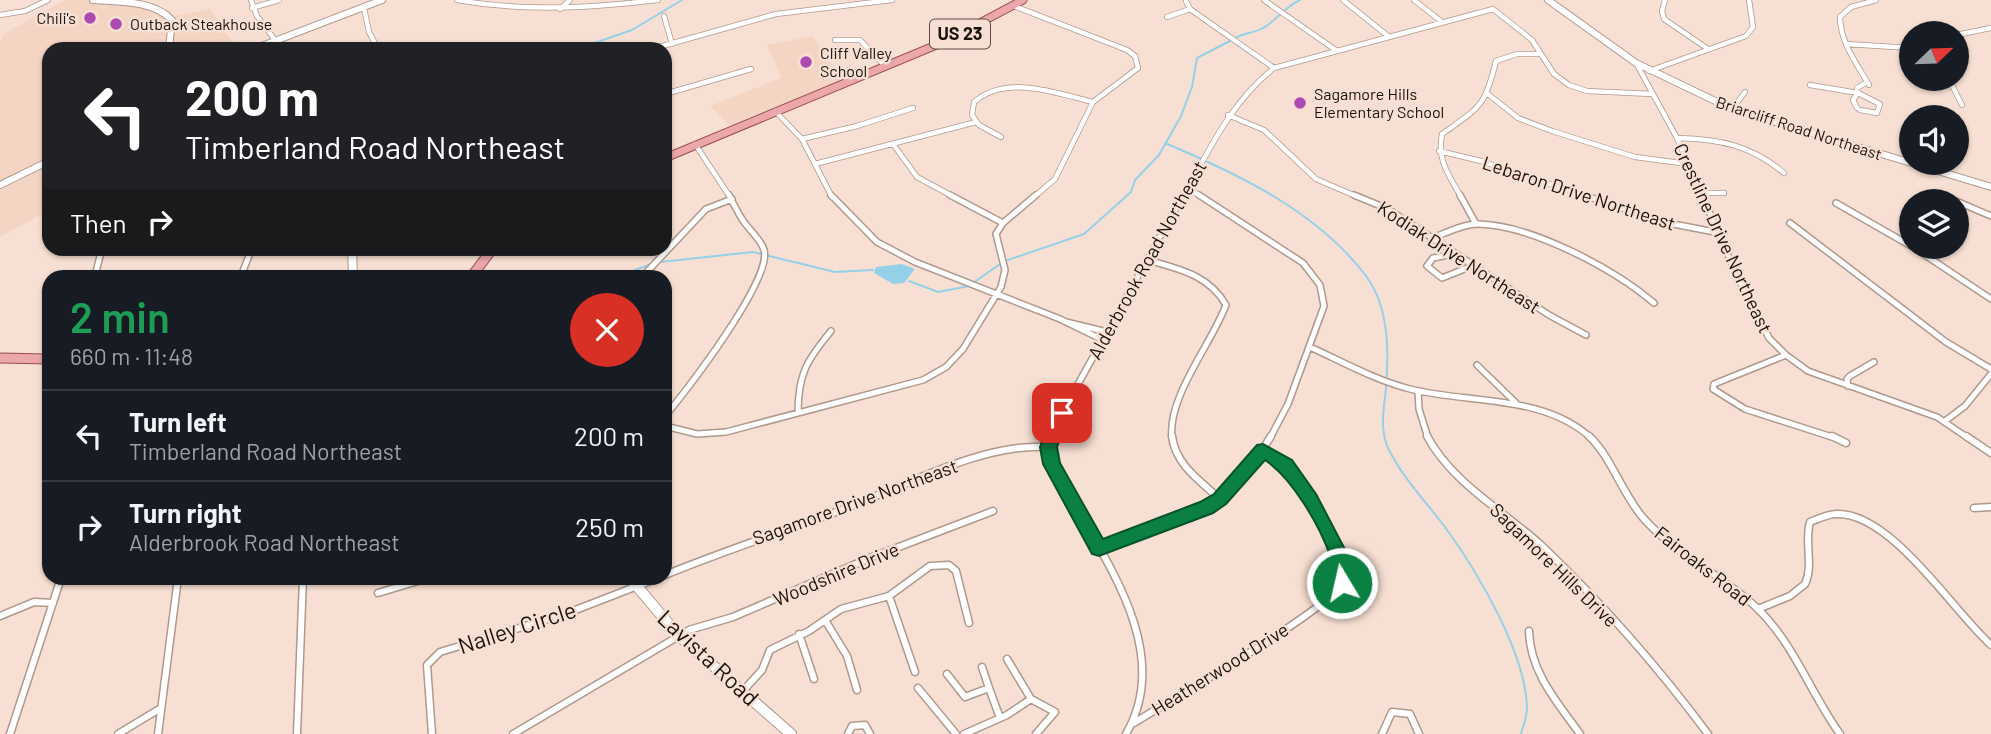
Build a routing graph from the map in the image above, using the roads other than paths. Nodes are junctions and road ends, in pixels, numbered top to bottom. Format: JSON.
{"nodes":[{"id":1,"x":40,"y":0,"type":"edge"},
{"id":2,"x":48,"y":0,"type":"edge"},
{"id":3,"x":93,"y":0,"type":"edge"},
{"id":4,"x":251,"y":0,"type":"edge"},
{"id":5,"x":279,"y":0,"type":"edge"},
{"id":6,"x":382,"y":0,"type":"edge"},
{"id":7,"x":457,"y":0,"type":"edge"},
{"id":8,"x":570,"y":0,"type":"edge"},
{"id":9,"x":658,"y":0,"type":"edge"},
{"id":10,"x":892,"y":0,"type":"edge"},
{"id":11,"x":1023,"y":0,"type":"edge"},
{"id":12,"x":1264,"y":0,"type":"edge"},
{"id":13,"x":1343,"y":0,"type":"edge"},
{"id":14,"x":1414,"y":0,"type":"edge"},
{"id":15,"x":1548,"y":0,"type":"edge"},
{"id":16,"x":1665,"y":0,"type":"edge"},
{"id":17,"x":1749,"y":0,"type":"edge"},
{"id":18,"x":1859,"y":0,"type":"edge"},
{"id":19,"x":1875,"y":0,"type":"edge"},
{"id":20,"x":1186,"y":1,"type":"edge"},
{"id":21,"x":1489,"y":3,"type":"dead end"},
{"id":22,"x":1865,"y":3,"type":"junction"},
{"id":23,"x":37,"y":6,"type":"joint"},
{"id":24,"x":1014,"y":6,"type":"junction"},
{"id":25,"x":252,"y":8,"type":"junction"},
{"id":26,"x":364,"y":8,"type":"junction"},
{"id":27,"x":560,"y":9,"type":"junction"},
{"id":28,"x":1190,"y":9,"type":"junction"},
{"id":29,"x":1493,"y":9,"type":"junction"},
{"id":30,"x":18,"y":12,"type":"junction"},
{"id":31,"x":0,"y":15,"type":"edge"},
{"id":32,"x":664,"y":16,"type":"dead end"},
{"id":33,"x":1167,"y":17,"type":"dead end"},
{"id":34,"x":1442,"y":22,"type":"junction"},
{"id":35,"x":1991,"y":30,"type":"edge"},
{"id":36,"x":1969,"y":32,"type":"edge"},
{"id":37,"x":1388,"y":36,"type":"junction"},
{"id":38,"x":275,"y":40,"type":"junction"},
{"id":39,"x":835,"y":40,"type":"dead end"},
{"id":40,"x":170,"y":42,"type":"edge"},
{"id":41,"x":270,"y":42,"type":"edge"},
{"id":42,"x":374,"y":42,"type":"edge"},
{"id":43,"x":671,"y":42,"type":"edge"},
{"id":44,"x":672,"y":44,"type":"edge"},
{"id":45,"x":1846,"y":44,"type":"junction"},
{"id":46,"x":1899,"y":47,"type":"edge"},
{"id":47,"x":1708,"y":49,"type":"junction"},
{"id":48,"x":1337,"y":51,"type":"junction"},
{"id":49,"x":1541,"y":54,"type":"junction"},
{"id":50,"x":1636,"y":63,"type":"junction"},
{"id":51,"x":885,"y":66,"type":"junction"},
{"id":52,"x":1274,"y":68,"type":"junction"},
{"id":53,"x":751,"y":69,"type":"dead end"},
{"id":54,"x":1649,"y":71,"type":"junction"},
{"id":55,"x":1868,"y":84,"type":"joint"},
{"id":56,"x":1810,"y":85,"type":"dead end"},
{"id":57,"x":1956,"y":91,"type":"edge"},
{"id":58,"x":672,"y":92,"type":"edge"},
{"id":59,"x":1745,"y":92,"type":"dead end"},
{"id":60,"x":1858,"y":93,"type":"junction"},
{"id":61,"x":1488,"y":94,"type":"junction"},
{"id":62,"x":1652,"y":94,"type":"junction"},
{"id":63,"x":1093,"y":103,"type":"junction"},
{"id":64,"x":1962,"y":105,"type":"dead end"},
{"id":65,"x":913,"y":108,"type":"dead end"},
{"id":66,"x":1859,"y":109,"type":"joint"},
{"id":67,"x":1732,"y":110,"type":"junction"},
{"id":68,"x":775,"y":111,"type":"junction"},
{"id":69,"x":1228,"y":115,"type":"junction"},
{"id":70,"x":976,"y":122,"type":"junction"},
{"id":71,"x":1001,"y":137,"type":"dead end"},
{"id":72,"x":1677,"y":138,"type":"junction"},
{"id":73,"x":802,"y":139,"type":"junction"},
{"id":74,"x":695,"y":144,"type":"junction"},
{"id":75,"x":893,"y":144,"type":"junction"},
{"id":76,"x":1439,"y":151,"type":"junction"},
{"id":77,"x":672,"y":155,"type":"edge"},
{"id":78,"x":42,"y":164,"type":"edge"},
{"id":79,"x":815,"y":164,"type":"junction"},
{"id":80,"x":1688,"y":164,"type":"junction"},
{"id":81,"x":1784,"y":173,"type":"dead end"},
{"id":82,"x":0,"y":185,"type":"edge"},
{"id":83,"x":1186,"y":187,"type":"junction"},
{"id":84,"x":1991,"y":187,"type":"edge"},
{"id":85,"x":1701,"y":193,"type":"junction"},
{"id":86,"x":1724,"y":193,"type":"dead end"},
{"id":87,"x":732,"y":199,"type":"junction"},
{"id":88,"x":1836,"y":203,"type":"dead end"},
{"id":89,"x":1969,"y":207,"type":"edge"},
{"id":90,"x":1991,"y":216,"type":"edge"},
{"id":91,"x":1003,"y":223,"type":"junction"},
{"id":92,"x":1790,"y":223,"type":"dead end"},
{"id":93,"x":1476,"y":224,"type":"junction"},
{"id":94,"x":1720,"y":233,"type":"junction"},
{"id":95,"x":1432,"y":238,"type":"junction"},
{"id":96,"x":1899,"y":239,"type":"edge"},
{"id":97,"x":672,"y":245,"type":"edge"},
{"id":98,"x":1453,"y":254,"type":"junction"},
{"id":99,"x":662,"y":256,"type":"edge"},
{"id":100,"x":1931,"y":259,"type":"edge"},
{"id":101,"x":1148,"y":260,"type":"junction"},
{"id":102,"x":1472,"y":266,"type":"junction"},
{"id":103,"x":649,"y":270,"type":"edge"},
{"id":104,"x":997,"y":294,"type":"junction"},
{"id":105,"x":1991,"y":299,"type":"edge"},
{"id":106,"x":1654,"y":303,"type":"dead end"},
{"id":107,"x":1066,"y":322,"type":"junction"},
{"id":108,"x":831,"y":331,"type":"dead end"},
{"id":109,"x":1107,"y":332,"type":"junction"},
{"id":110,"x":1586,"y":335,"type":"dead end"},
{"id":111,"x":1103,"y":340,"type":"junction"},
{"id":112,"x":1310,"y":347,"type":"junction"},
{"id":113,"x":1786,"y":355,"type":"junction"},
{"id":114,"x":0,"y":358,"type":"edge"},
{"id":115,"x":42,"y":359,"type":"edge"},
{"id":116,"x":1874,"y":362,"type":"dead end"},
{"id":117,"x":1477,"y":365,"type":"dead end"},
{"id":118,"x":1990,"y":376,"type":"edge"},
{"id":119,"x":1848,"y":386,"type":"junction"},
{"id":120,"x":1418,"y":391,"type":"junction"},
{"id":121,"x":1517,"y":403,"type":"junction"},
{"id":122,"x":672,"y":407,"type":"edge"},
{"id":123,"x":798,"y":413,"type":"junction"},
{"id":124,"x":1945,"y":421,"type":"junction"},
{"id":125,"x":672,"y":428,"type":"edge"},
{"id":126,"x":1846,"y":443,"type":"dead end"},
{"id":127,"x":1049,"y":447,"type":"junction"},
{"id":128,"x":1263,"y":450,"type":"junction"},
{"id":129,"x":1991,"y":453,"type":"edge"},
{"id":130,"x":1220,"y":499,"type":"junction"},
{"id":131,"x":1991,"y":507,"type":"edge"},
{"id":132,"x":1974,"y":508,"type":"dead end"},
{"id":133,"x":993,"y":511,"type":"dead end"},
{"id":134,"x":1099,"y":549,"type":"junction"},
{"id":135,"x":672,"y":572,"type":"edge"},
{"id":136,"x":59,"y":585,"type":"edge"},
{"id":137,"x":177,"y":585,"type":"edge"},
{"id":138,"x":303,"y":585,"type":"edge"},
{"id":139,"x":399,"y":585,"type":"edge"},
{"id":140,"x":627,"y":585,"type":"edge"},
{"id":141,"x":636,"y":585,"type":"edge"},
{"id":142,"x":378,"y":593,"type":"dead end"},
{"id":143,"x":889,"y":596,"type":"junction"},
{"id":144,"x":53,"y":603,"type":"junction"},
{"id":145,"x":1758,"y":610,"type":"junction"},
{"id":146,"x":0,"y":616,"type":"edge"},
{"id":147,"x":825,"y":620,"type":"junction"},
{"id":148,"x":968,"y":623,"type":"dead end"},
{"id":149,"x":1529,"y":631,"type":"dead end"},
{"id":150,"x":799,"y":634,"type":"junction"},
{"id":151,"x":678,"y":635,"type":"junction"},
{"id":152,"x":1991,"y":645,"type":"edge"},
{"id":153,"x":1007,"y":659,"type":"dead end"},
{"id":154,"x":982,"y":667,"type":"dead end"},
{"id":155,"x":915,"y":672,"type":"dead end"},
{"id":156,"x":947,"y":674,"type":"dead end"},
{"id":157,"x":814,"y":679,"type":"dead end"},
{"id":158,"x":918,"y":688,"type":"dead end"},
{"id":159,"x":989,"y":688,"type":"junction"},
{"id":160,"x":858,"y":690,"type":"dead end"},
{"id":161,"x":742,"y":692,"type":"junction"},
{"id":162,"x":1031,"y":699,"type":"junction"},
{"id":163,"x":161,"y":708,"type":"junction"},
{"id":164,"x":1000,"y":718,"type":"junction"},
{"id":165,"x":1134,"y":723,"type":"junction"},
{"id":166,"x":848,"y":733,"type":"edge"},
{"id":167,"x":971,"y":733,"type":"edge"},
{"id":168,"x":10,"y":734,"type":"edge"},
{"id":169,"x":118,"y":734,"type":"edge"},
{"id":170,"x":158,"y":734,"type":"edge"},
{"id":171,"x":297,"y":734,"type":"edge"},
{"id":172,"x":432,"y":734,"type":"edge"},
{"id":173,"x":513,"y":734,"type":"edge"},
{"id":174,"x":791,"y":734,"type":"edge"},
{"id":175,"x":870,"y":734,"type":"edge"},
{"id":176,"x":956,"y":734,"type":"edge"},
{"id":177,"x":1036,"y":734,"type":"edge"},
{"id":178,"x":1126,"y":734,"type":"edge"},
{"id":179,"x":1382,"y":734,"type":"edge"},
{"id":180,"x":1419,"y":734,"type":"edge"},
{"id":181,"x":1580,"y":734,"type":"edge"},
{"id":182,"x":1708,"y":734,"type":"edge"},
{"id":183,"x":1840,"y":734,"type":"edge"}],
"edges":[{"from":1,"to":30,"type":"street"},
{"from":2,"to":23,"type":"street"},
{"from":3,"to":40,"type":"main road"},
{"from":4,"to":25,"type":"street"},
{"from":5,"to":25,"type":"street"},
{"from":6,"to":26,"type":"main road"},
{"from":7,"to":27,"type":"street"},
{"from":8,"to":27,"type":"street"},
{"from":9,"to":27,"type":"street"},
{"from":10,"to":44,"type":"street"},
{"from":11,"to":24,"type":"main road","number":"US 23"},
{"from":12,"to":48,"type":"street"},
{"from":13,"to":37,"type":"street"},
{"from":14,"to":34,"type":"street"},
{"from":15,"to":50,"type":"main road","name":"Briarcliff Road Northeast"},
{"from":16,"to":47,"type":"street"},
{"from":17,"to":47,"type":"street"},
{"from":18,"to":22,"type":"street"},
{"from":19,"to":22,"type":"street"},
{"from":20,"to":28,"type":"street"},
{"from":21,"to":29,"type":"street"},
{"from":22,"to":45,"type":"street"},
{"from":23,"to":30,"type":"street"},
{"from":24,"to":51,"type":"main road","number":"US 23"},
{"from":24,"to":63,"type":"street"},
{"from":25,"to":38,"type":"street"},
{"from":26,"to":38,"type":"main road"},
{"from":26,"to":42,"type":"street"},
{"from":28,"to":33,"type":"street"},
{"from":28,"to":52,"type":"street"},
{"from":29,"to":34,"type":"street"},
{"from":29,"to":49,"type":"street"},
{"from":30,"to":31,"type":"street"},
{"from":32,"to":43,"type":"street"},
{"from":34,"to":37,"type":"street"},
{"from":35,"to":36,"type":"street"},
{"from":37,"to":48,"type":"street"},
{"from":38,"to":41,"type":"main road"},
{"from":39,"to":51,"type":"street"},
{"from":45,"to":46,"type":"street"},
{"from":45,"to":55,"type":"street"},
{"from":47,"to":54,"type":"street"},
{"from":48,"to":52,"type":"street"},
{"from":49,"to":61,"type":"street"},
{"from":49,"to":62,"type":"street"},
{"from":50,"to":54,"type":"main road","name":"Briarcliff Road Northeast"},
{"from":50,"to":62,"type":"street","name":"Crestline Drive Northeast"},
{"from":51,"to":68,"type":"main road","number":"US 23"},
{"from":52,"to":69,"type":"street","name":"Alderbrook Road Northeast"},
{"from":53,"to":58,"type":"street"},
{"from":54,"to":67,"type":"main road","name":"Briarcliff Road Northeast"},
{"from":55,"to":60,"type":"street"},
{"from":56,"to":60,"type":"street"},
{"from":57,"to":64,"type":"street"},
{"from":59,"to":67,"type":"street"},
{"from":60,"to":66,"type":"street"},
{"from":60,"to":66,"type":"street"},
{"from":61,"to":76,"type":"street"},
{"from":61,"to":80,"type":"street"},
{"from":62,"to":72,"type":"street","name":"Crestline Drive Northeast"},
{"from":63,"to":70,"type":"street"},
{"from":63,"to":91,"type":"street"},
{"from":65,"to":73,"type":"street"},
{"from":67,"to":84,"type":"main road","name":"Briarcliff Road Northeast"},
{"from":68,"to":73,"type":"street"},
{"from":68,"to":74,"type":"main road","number":"US 23"},
{"from":69,"to":83,"type":"street","name":"Alderbrook Road Northeast"},
{"from":69,"to":95,"type":"street","name":"Kodiak Drive Northeast"},
{"from":70,"to":71,"type":"street"},
{"from":70,"to":75,"type":"street"},
{"from":72,"to":80,"type":"street","name":"Crestline Drive Northeast"},
{"from":72,"to":81,"type":"street"},
{"from":73,"to":79,"type":"street"},
{"from":74,"to":77,"type":"main road","number":"US 23"},
{"from":74,"to":87,"type":"street"},
{"from":75,"to":79,"type":"street"},
{"from":75,"to":91,"type":"street"},
{"from":76,"to":93,"type":"street"},
{"from":76,"to":94,"type":"street","name":"Lebaron Drive Northeast"},
{"from":78,"to":82,"type":"main road"},
{"from":79,"to":104,"type":"street"},
{"from":80,"to":85,"type":"street","name":"Crestline Drive Northeast"},
{"from":83,"to":101,"type":"street","name":"Alderbrook Road Northeast"},
{"from":83,"to":112,"type":"street"},
{"from":85,"to":86,"type":"street"},
{"from":85,"to":94,"type":"street","name":"Crestline Drive Northeast"},
{"from":87,"to":97,"type":"street"},
{"from":87,"to":122,"type":"street"},
{"from":88,"to":96,"type":"street"},
{"from":89,"to":90,"type":"street"},
{"from":91,"to":104,"type":"street"},
{"from":92,"to":118,"type":"street"},
{"from":93,"to":95,"type":"street"},
{"from":93,"to":106,"type":"street"},
{"from":94,"to":113,"type":"street","name":"Crestline Drive Northeast"},
{"from":95,"to":98,"type":"street","name":"Kodiak Drive Northeast"},
{"from":98,"to":102,"type":"street","name":"Kodiak Drive Northeast"},
{"from":98,"to":102,"type":"street"},
{"from":99,"to":103,"type":"street"},
{"from":100,"to":105,"type":"street"},
{"from":101,"to":109,"type":"street","name":"Alderbrook Road Northeast"},
{"from":101,"to":130,"type":"street"},
{"from":102,"to":110,"type":"street","name":"Kodiak Drive Northeast"},
{"from":104,"to":107,"type":"street"},
{"from":104,"to":123,"type":"street"},
{"from":107,"to":109,"type":"street"},
{"from":107,"to":111,"type":"street"},
{"from":108,"to":123,"type":"street"},
{"from":109,"to":111,"type":"street","name":"Alderbrook Road Northeast"},
{"from":111,"to":127,"type":"street","name":"Alderbrook Road Northeast"},
{"from":112,"to":120,"type":"street","name":"Fairoaks Road"},
{"from":112,"to":128,"type":"street"},
{"from":113,"to":119,"type":"street","name":"Crestline Drive Northeast"},
{"from":113,"to":126,"type":"street"},
{"from":114,"to":115,"type":"main road"},
{"from":116,"to":119,"type":"street"},
{"from":117,"to":121,"type":"street"},
{"from":118,"to":124,"type":"street"},
{"from":119,"to":124,"type":"street","name":"Crestline Drive Northeast"},
{"from":120,"to":121,"type":"street","name":"Fairoaks Road"},
{"from":120,"to":182,"type":"street","name":"Sagamore Hills Drive"},
{"from":121,"to":145,"type":"street","name":"Fairoaks Road"},
{"from":123,"to":125,"type":"street"},
{"from":124,"to":129,"type":"street","name":"Crestline Drive Northeast"},
{"from":127,"to":134,"type":"street"},
{"from":127,"to":135,"type":"street","name":"Sagamore Drive Northeast"},
{"from":128,"to":130,"type":"street"},
{"from":128,"to":165,"type":"street","name":"Heatherwood Drive"},
{"from":130,"to":134,"type":"street"},
{"from":131,"to":132,"type":"street"},
{"from":133,"to":151,"type":"street","name":"Woodshire Drive"},
{"from":134,"to":165,"type":"street"},
{"from":136,"to":144,"type":"street"},
{"from":137,"to":163,"type":"street"},
{"from":138,"to":171,"type":"street"},
{"from":139,"to":142,"type":"street"},
{"from":140,"to":172,"type":"street","name":"Nalley Circle"},
{"from":141,"to":151,"type":"main road","name":"Lavista Road"},
{"from":143,"to":147,"type":"street"},
{"from":143,"to":148,"type":"street"},
{"from":143,"to":155,"type":"street"},
{"from":144,"to":146,"type":"street"},
{"from":144,"to":168,"type":"street"},
{"from":145,"to":152,"type":"street"},
{"from":145,"to":183,"type":"street","name":"Fairoaks Road"},
{"from":147,"to":150,"type":"street"},
{"from":147,"to":160,"type":"street"},
{"from":149,"to":181,"type":"street"},
{"from":150,"to":157,"type":"street"},
{"from":150,"to":161,"type":"street"},
{"from":151,"to":161,"type":"main road","name":"Lavista Road"},
{"from":151,"to":173,"type":"street"},
{"from":153,"to":162,"type":"street"},
{"from":154,"to":159,"type":"street"},
{"from":156,"to":159,"type":"street"},
{"from":158,"to":176,"type":"street"},
{"from":159,"to":164,"type":"street"},
{"from":161,"to":174,"type":"main road","name":"Lavista Road"},
{"from":162,"to":164,"type":"street"},
{"from":162,"to":177,"type":"street"},
{"from":163,"to":169,"type":"street"},
{"from":163,"to":170,"type":"street"},
{"from":164,"to":167,"type":"street"},
{"from":165,"to":178,"type":"street"},
{"from":166,"to":175,"type":"street"},
{"from":179,"to":180,"type":"street"}]}
